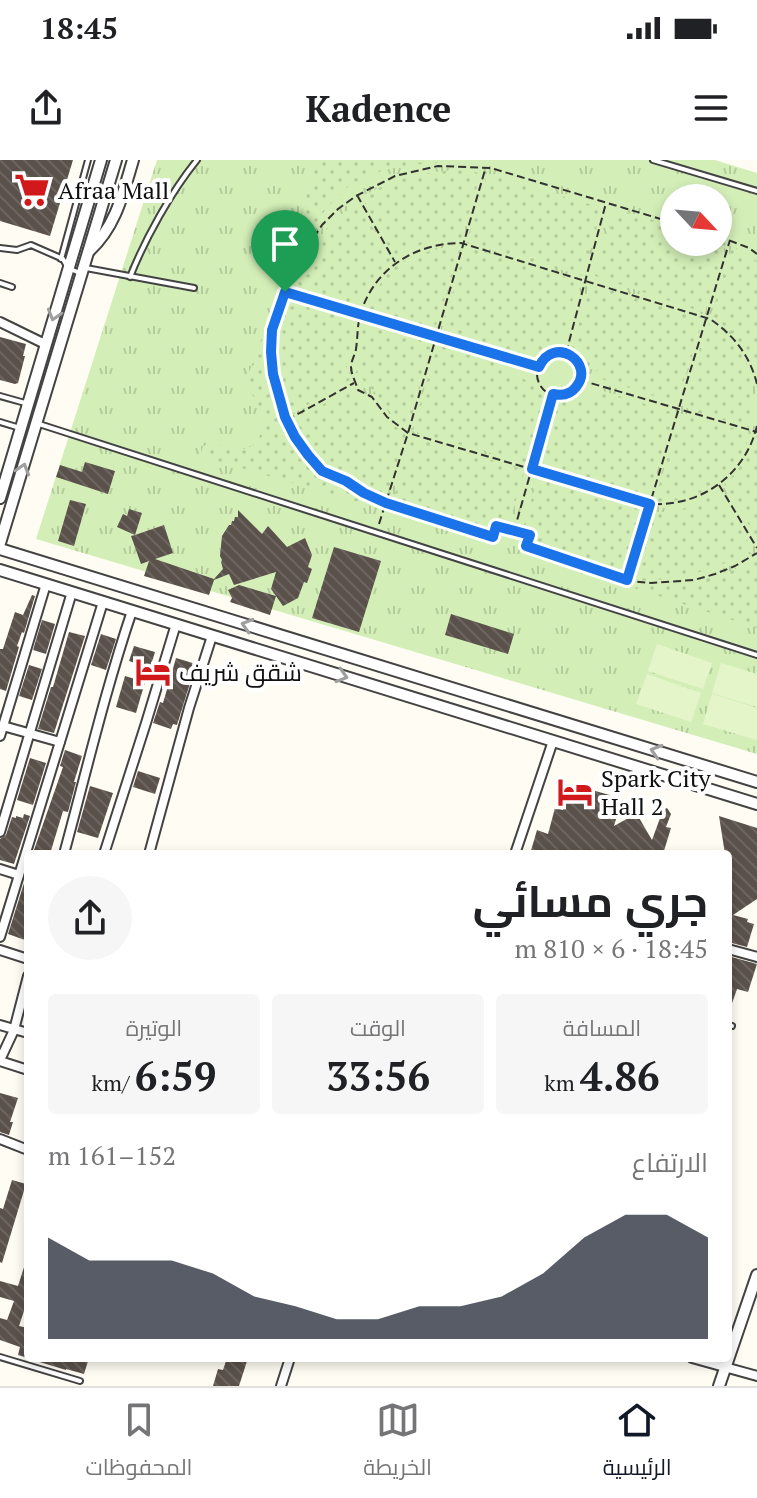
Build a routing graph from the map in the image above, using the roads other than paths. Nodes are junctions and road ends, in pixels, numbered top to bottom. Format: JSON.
{"nodes":[{"id":1,"x":88,"y":160,"type":"edge"},
{"id":2,"x":101,"y":160,"type":"edge"},
{"id":3,"x":116,"y":160,"type":"edge"},
{"id":4,"x":133,"y":160,"type":"edge"},
{"id":5,"x":197,"y":160,"type":"edge"},
{"id":6,"x":653,"y":160,"type":"edge"},
{"id":7,"x":757,"y":191,"type":"edge"},
{"id":8,"x":0,"y":248,"type":"edge"},
{"id":9,"x":89,"y":252,"type":"junction"},
{"id":10,"x":61,"y":259,"type":"junction"},
{"id":11,"x":68,"y":268,"type":"junction"},
{"id":12,"x":83,"y":270,"type":"junction"},
{"id":13,"x":130,"y":277,"type":"junction"},
{"id":14,"x":0,"y":283,"type":"edge"},
{"id":15,"x":12,"y":287,"type":"dead end"},
{"id":16,"x":194,"y":288,"type":"dead end"},
{"id":17,"x":0,"y":322,"type":"edge"},
{"id":18,"x":45,"y":344,"type":"junction"},
{"id":19,"x":0,"y":396,"type":"edge"},
{"id":20,"x":27,"y":404,"type":"junction"},
{"id":21,"x":0,"y":422,"type":"edge"},
{"id":22,"x":36,"y":423,"type":"junction"},
{"id":23,"x":20,"y":428,"type":"junction"},
{"id":24,"x":0,"y":498,"type":"edge"},
{"id":25,"x":0,"y":546,"type":"edge"},
{"id":26,"x":0,"y":570,"type":"edge"},
{"id":27,"x":46,"y":584,"type":"junction"},
{"id":28,"x":72,"y":592,"type":"junction"},
{"id":29,"x":103,"y":602,"type":"junction"},
{"id":30,"x":132,"y":611,"type":"junction"},
{"id":31,"x":176,"y":624,"type":"junction"},
{"id":32,"x":212,"y":636,"type":"junction"},
{"id":33,"x":757,"y":655,"type":"edge"},
{"id":34,"x":3,"y":726,"type":"junction"},
{"id":35,"x":30,"y":733,"type":"junction"},
{"id":36,"x":0,"y":736,"type":"edge"},
{"id":37,"x":553,"y":741,"type":"junction"},
{"id":38,"x":60,"y":742,"type":"junction"},
{"id":39,"x":757,"y":782,"type":"edge"},
{"id":40,"x":757,"y":804,"type":"edge"},
{"id":41,"x":0,"y":832,"type":"edge"},
{"id":42,"x":27,"y":850,"type":"edge"},
{"id":43,"x":65,"y":850,"type":"edge"},
{"id":44,"x":105,"y":850,"type":"edge"},
{"id":45,"x":150,"y":850,"type":"edge"},
{"id":46,"x":516,"y":850,"type":"edge"},
{"id":47,"x":24,"y":859,"type":"edge"},
{"id":48,"x":0,"y":869,"type":"edge"},
{"id":49,"x":19,"y":875,"type":"junction"},
{"id":50,"x":0,"y":937,"type":"edge"},
{"id":51,"x":0,"y":950,"type":"edge"},
{"id":52,"x":732,"y":950,"type":"edge"},
{"id":53,"x":757,"y":957,"type":"edge"},
{"id":54,"x":24,"y":958,"type":"edge"},
{"id":55,"x":24,"y":991,"type":"edge"},
{"id":56,"x":0,"y":1025,"type":"edge"},
{"id":57,"x":14,"y":1030,"type":"junction"},
{"id":58,"x":24,"y":1032,"type":"edge"},
{"id":59,"x":0,"y":1060,"type":"edge"},
{"id":60,"x":24,"y":1069,"type":"edge"},
{"id":61,"x":0,"y":1139,"type":"edge"},
{"id":62,"x":24,"y":1147,"type":"edge"},
{"id":63,"x":757,"y":1275,"type":"edge"},
{"id":64,"x":732,"y":1348,"type":"edge"},
{"id":65,"x":0,"y":1357,"type":"edge"},
{"id":66,"x":289,"y":1362,"type":"edge"},
{"id":67,"x":705,"y":1362,"type":"edge"},
{"id":68,"x":727,"y":1362,"type":"edge"},
{"id":69,"x":725,"y":1368,"type":"junction"},
{"id":70,"x":757,"y":1376,"type":"edge"},
{"id":71,"x":80,"y":1381,"type":"dead end"},
{"id":72,"x":281,"y":1386,"type":"edge"},
{"id":73,"x":719,"y":1386,"type":"edge"}],
"edges":[{"from":1,"to":10,"type":"lane"},
{"from":2,"to":11,"type":"street"},
{"from":3,"to":9,"type":"street"},
{"from":4,"to":9,"type":"street"},
{"from":5,"to":13,"type":"lane"},
{"from":6,"to":7,"type":"lane"},
{"from":8,"to":10,"type":"lane"},
{"from":9,"to":12,"type":"street"},
{"from":10,"to":11,"type":"lane"},
{"from":11,"to":12,"type":"lane"},
{"from":11,"to":18,"type":"street","one_way":true},
{"from":12,"to":13,"type":"lane"},
{"from":12,"to":22,"type":"street"},
{"from":13,"to":16,"type":"lane"},
{"from":14,"to":15,"type":"lane"},
{"from":17,"to":18,"type":"street"},
{"from":18,"to":20,"type":"street"},
{"from":19,"to":20,"type":"lane"},
{"from":20,"to":23,"type":"street"},
{"from":21,"to":23,"type":"lane"},
{"from":25,"to":22,"type":"street","one_way":true},
{"from":22,"to":33,"type":"lane"},
{"from":23,"to":24,"type":"street"},
{"from":39,"to":25,"type":"street","one_way":true},
{"from":26,"to":27,"type":"street"},
{"from":27,"to":28,"type":"street"},
{"from":27,"to":34,"type":"street"},
{"from":28,"to":29,"type":"street"},
{"from":28,"to":35,"type":"street"},
{"from":29,"to":30,"type":"street"},
{"from":29,"to":38,"type":"street"},
{"from":30,"to":31,"type":"street"},
{"from":30,"to":43,"type":"street"},
{"from":31,"to":32,"type":"street"},
{"from":31,"to":44,"type":"street"},
{"from":32,"to":37,"type":"street","one_way":true},
{"from":32,"to":45,"type":"street"},
{"from":34,"to":35,"type":"street"},
{"from":34,"to":36,"type":"street"},
{"from":35,"to":38,"type":"street"},
{"from":35,"to":41,"type":"street"},
{"from":37,"to":40,"type":"street"},
{"from":37,"to":46,"type":"street"},
{"from":38,"to":42,"type":"street"},
{"from":47,"to":49,"type":"street"},
{"from":48,"to":49,"type":"street"},
{"from":49,"to":50,"type":"street"},
{"from":51,"to":54,"type":"street"},
{"from":52,"to":53,"type":"street"},
{"from":55,"to":57,"type":"street"},
{"from":56,"to":57,"type":"street"},
{"from":57,"to":58,"type":"street"},
{"from":57,"to":59,"type":"street"},
{"from":59,"to":60,"type":"street"},
{"from":61,"to":62,"type":"street"},
{"from":63,"to":64,"type":"street"},
{"from":65,"to":71,"type":"lane"},
{"from":66,"to":72,"type":"street"},
{"from":67,"to":69,"type":"street"},
{"from":68,"to":69,"type":"street"},
{"from":69,"to":70,"type":"street"},
{"from":69,"to":73,"type":"street"}]}
